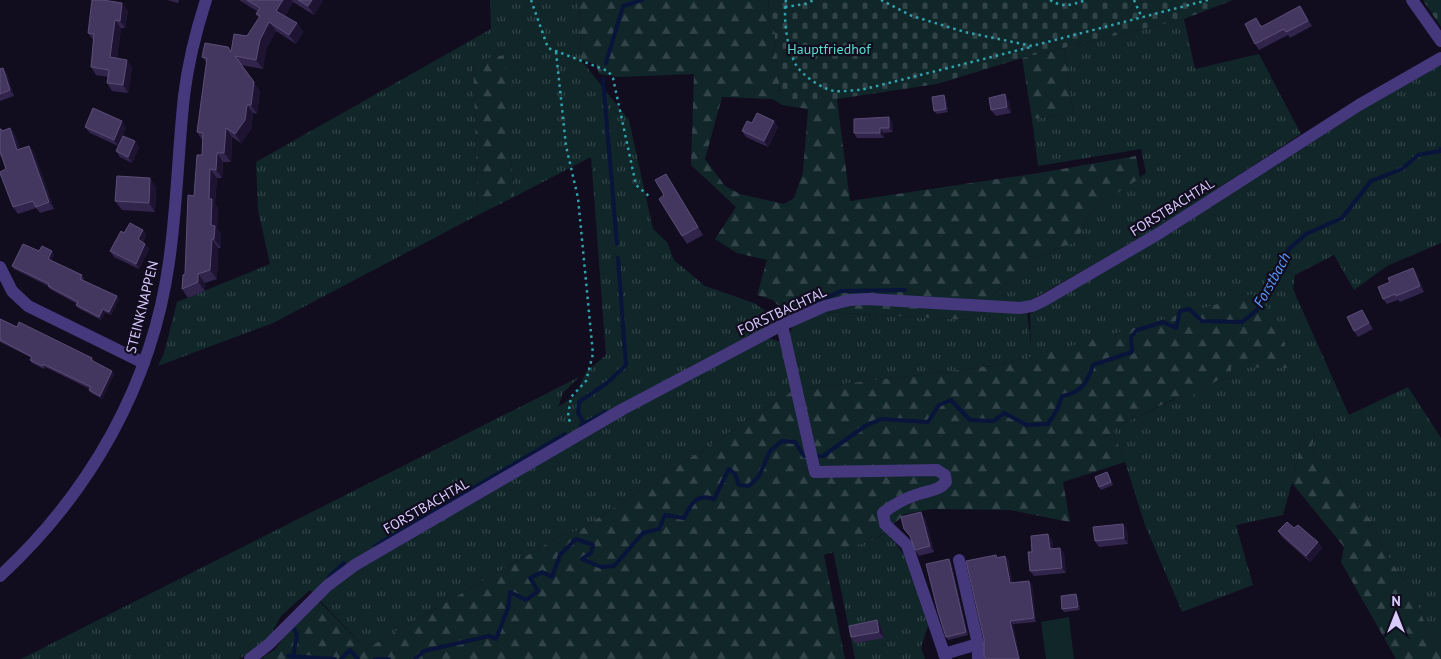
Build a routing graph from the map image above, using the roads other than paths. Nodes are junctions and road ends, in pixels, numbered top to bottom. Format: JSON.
{"nodes":[{"id":1,"x":206,"y":0,"type":"edge"},
{"id":2,"x":1412,"y":0,"type":"edge"},
{"id":3,"x":1441,"y":40,"type":"edge"},
{"id":4,"x":1441,"y":58,"type":"edge"},
{"id":5,"x":0,"y":267,"type":"edge"},
{"id":6,"x":782,"y":325,"type":"junction"},
{"id":7,"x":144,"y":363,"type":"junction"},
{"id":8,"x":959,"y":560,"type":"dead end"},
{"id":9,"x":0,"y":576,"type":"edge"},
{"id":10,"x":978,"y":644,"type":"junction"},
{"id":11,"x":945,"y":656,"type":"edge"},
{"id":12,"x":250,"y":659,"type":"edge"},
{"id":13,"x":978,"y":659,"type":"edge"}],
"edges":[{"from":1,"to":7,"type":"street","name":"STEINKNAPPEN"},
{"from":2,"to":3,"type":"street"},
{"from":4,"to":6,"type":"street","name":"FORSTBACHTAL"},
{"from":5,"to":7,"type":"street"},
{"from":6,"to":11,"type":"street"},
{"from":6,"to":12,"type":"street","name":"FORSTBACHTAL"},
{"from":7,"to":9,"type":"street","name":"STEINKNAPPEN"},
{"from":8,"to":10,"type":"street"},
{"from":10,"to":11,"type":"street"},
{"from":10,"to":13,"type":"street"}]}
